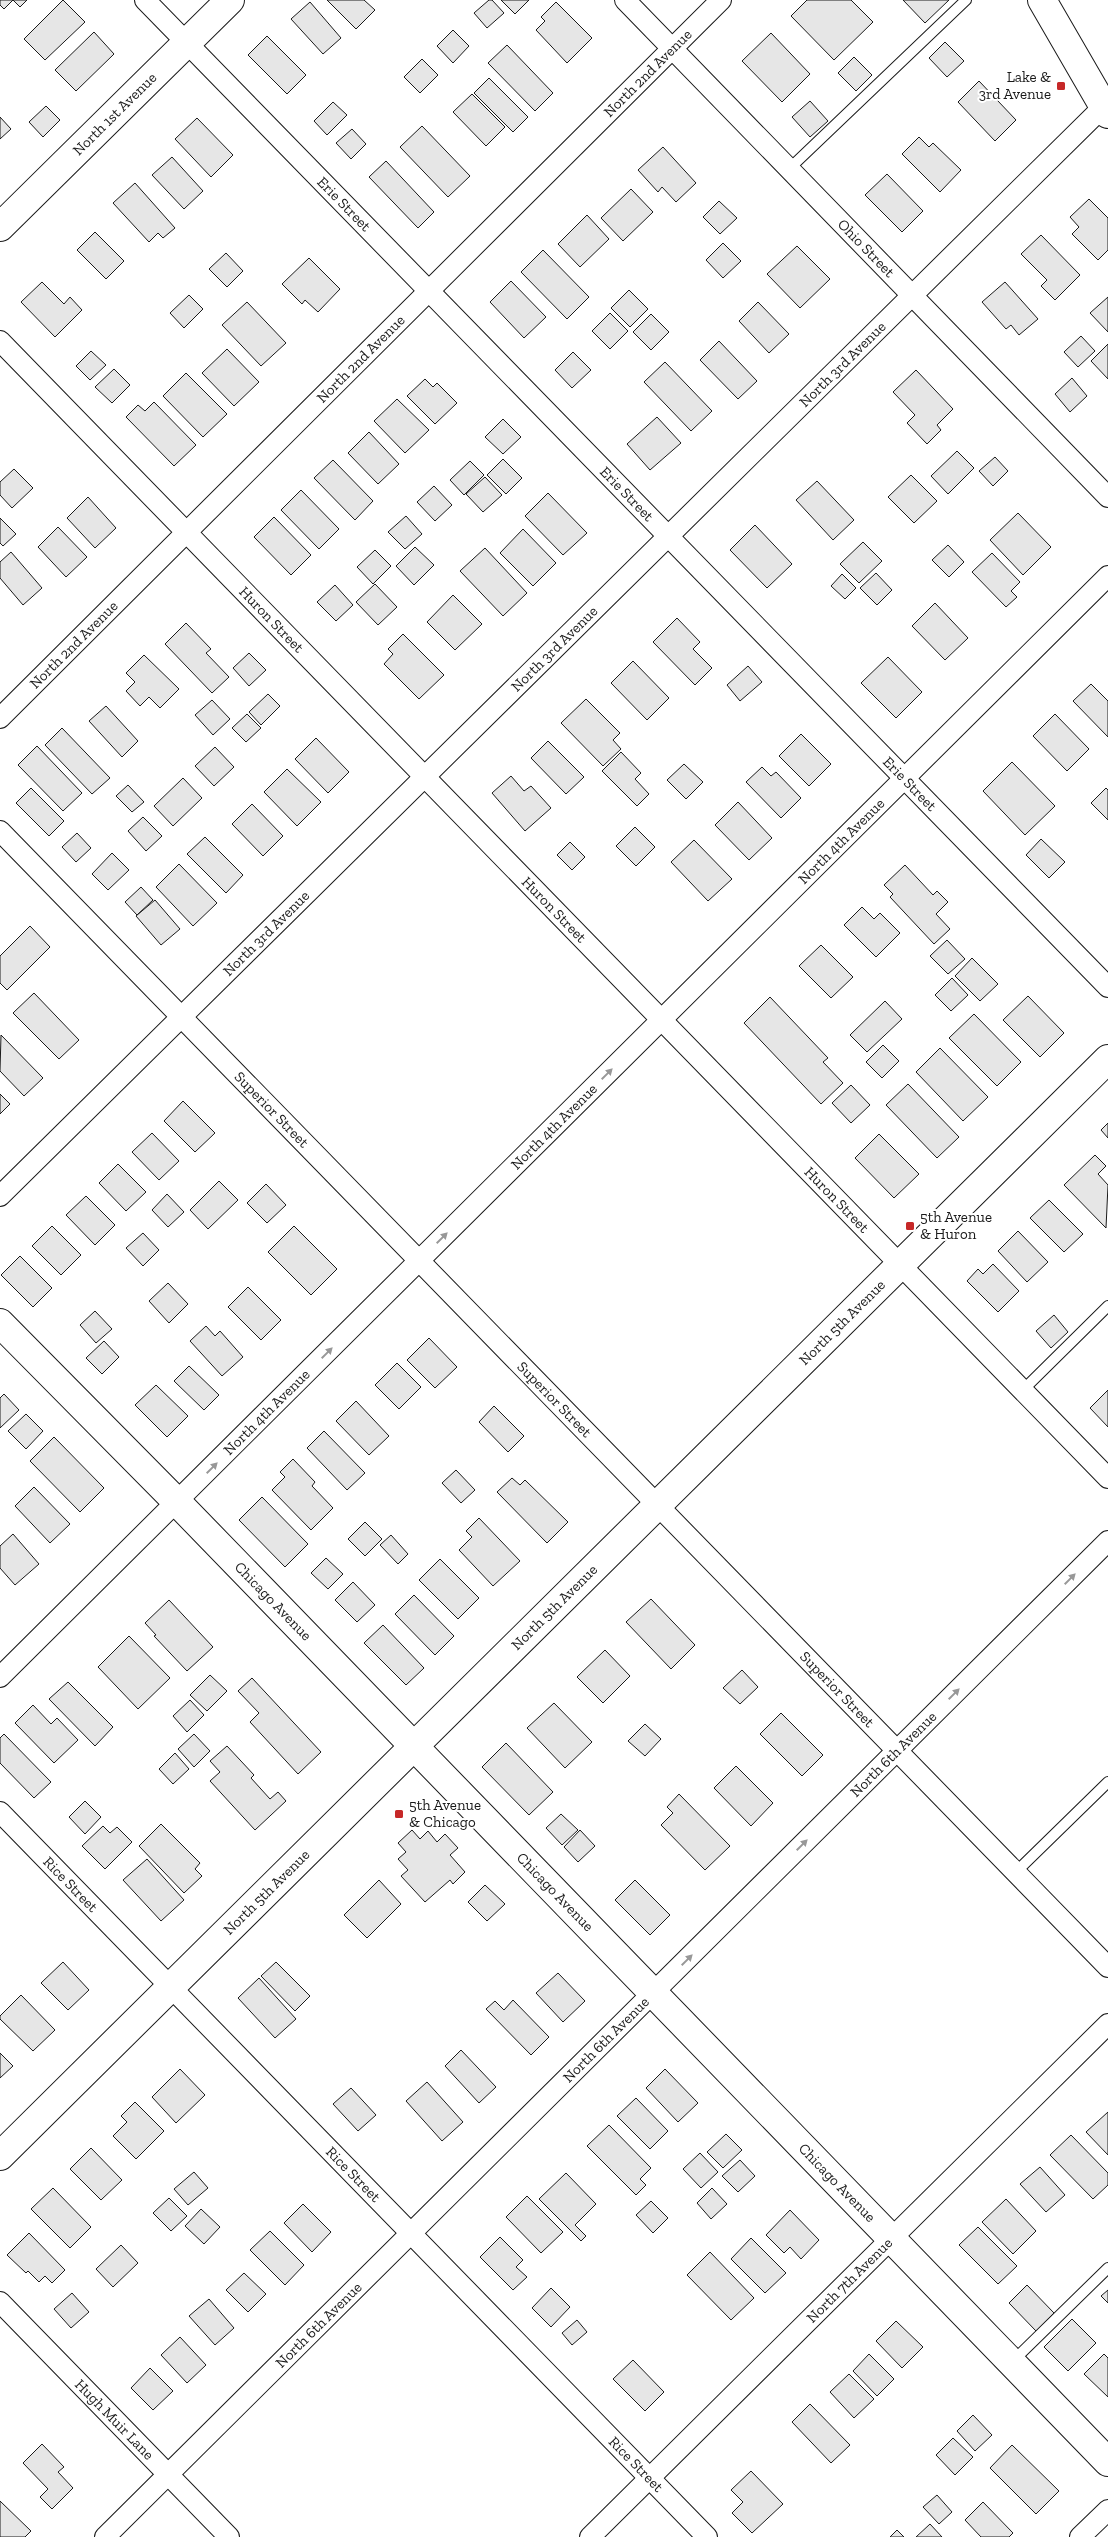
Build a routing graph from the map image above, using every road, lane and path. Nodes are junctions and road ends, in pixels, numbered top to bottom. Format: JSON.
{"nodes":[{"id":1,"x":146,"y":0,"type":"edge"},
{"id":2,"x":230,"y":0,"type":"edge"},
{"id":3,"x":625,"y":0,"type":"edge"},
{"id":4,"x":721,"y":0,"type":"edge"},
{"id":5,"x":966,"y":0,"type":"edge"},
{"id":6,"x":1042,"y":0,"type":"edge"},
{"id":7,"x":187,"y":43,"type":"junction"},
{"id":8,"x":672,"y":49,"type":"junction"},
{"id":9,"x":1106,"y":107,"type":"edge"},
{"id":10,"x":789,"y":169,"type":"junction"},
{"id":11,"x":0,"y":227,"type":"edge"},
{"id":12,"x":429,"y":291,"type":"junction"},
{"id":13,"x":912,"y":296,"type":"junction"},
{"id":14,"x":0,"y":341,"type":"edge"},
{"id":15,"x":1108,"y":497,"type":"edge"},
{"id":16,"x":187,"y":532,"type":"junction"},
{"id":17,"x":668,"y":536,"type":"junction"},
{"id":18,"x":1108,"y":576,"type":"edge"},
{"id":19,"x":0,"y":718,"type":"edge"},
{"id":20,"x":425,"y":777,"type":"junction"},
{"id":21,"x":905,"y":778,"type":"junction"},
{"id":22,"x":0,"y":831,"type":"edge"},
{"id":23,"x":1108,"y":986,"type":"edge"},
{"id":24,"x":181,"y":1017,"type":"junction"},
{"id":25,"x":662,"y":1020,"type":"junction"},
{"id":26,"x":1108,"y":1059,"type":"edge"},
{"id":27,"x":0,"y":1196,"type":"edge"},
{"id":28,"x":420,"y":1261,"type":"junction"},
{"id":29,"x":900,"y":1264,"type":"junction"},
{"id":30,"x":1108,"y":1306,"type":"edge"},
{"id":31,"x":0,"y":1323,"type":"edge"},
{"id":32,"x":1023,"y":1390,"type":"junction"},
{"id":33,"x":1108,"y":1478,"type":"edge"},
{"id":34,"x":177,"y":1502,"type":"junction"},
{"id":35,"x":657,"y":1505,"type":"junction"},
{"id":36,"x":1108,"y":1541,"type":"edge"},
{"id":37,"x":0,"y":1677,"type":"edge"},
{"id":38,"x":413,"y":1746,"type":"junction"},
{"id":39,"x":897,"y":1751,"type":"junction"},
{"id":40,"x":1108,"y":1782,"type":"edge"},
{"id":41,"x":0,"y":1812,"type":"edge"},
{"id":42,"x":1016,"y":1872,"type":"junction"},
{"id":43,"x":1108,"y":1967,"type":"edge"},
{"id":44,"x":170,"y":1987,"type":"junction"},
{"id":45,"x":652,"y":1994,"type":"junction"},
{"id":46,"x":1108,"y":2024,"type":"edge"},
{"id":47,"x":0,"y":2156,"type":"edge"},
{"id":48,"x":411,"y":2234,"type":"junction"},
{"id":49,"x":891,"y":2239,"type":"junction"},
{"id":50,"x":1108,"y":2268,"type":"edge"},
{"id":51,"x":0,"y":2302,"type":"edge"},
{"id":52,"x":1013,"y":2361,"type":"junction"},
{"id":53,"x":1108,"y":2462,"type":"edge"},
{"id":54,"x":168,"y":2474,"type":"junction"},
{"id":55,"x":649,"y":2478,"type":"junction"},
{"id":56,"x":1108,"y":2510,"type":"edge"},
{"id":57,"x":105,"y":2537,"type":"edge"},
{"id":58,"x":229,"y":2537,"type":"edge"},
{"id":59,"x":590,"y":2537,"type":"edge"},
{"id":60,"x":707,"y":2537,"type":"edge"},
{"id":61,"x":1080,"y":2537,"type":"edge"}],
"edges":[{"from":1,"to":7,"type":"street","name":"Erie Street"},
{"from":2,"to":7,"type":"main road","name":"North 1st Avenue"},
{"from":3,"to":8,"type":"street","name":"Ohio Street"},
{"from":4,"to":8,"type":"street","name":"North 2nd Avenue"},
{"from":5,"to":10,"type":"lane"},
{"from":6,"to":9,"type":"main road"},
{"from":7,"to":11,"type":"main road","name":"North 1st Avenue"},
{"from":7,"to":12,"type":"street","name":"Erie Street"},
{"from":8,"to":10,"type":"street","name":"Ohio Street"},
{"from":8,"to":12,"type":"street","name":"North 2nd Avenue"},
{"from":9,"to":13,"type":"street","name":"North 3rd Avenue"},
{"from":10,"to":13,"type":"street","name":"Ohio Street"},
{"from":12,"to":16,"type":"street","name":"North 2nd Avenue"},
{"from":12,"to":17,"type":"street","name":"Erie Street"},
{"from":13,"to":15,"type":"street","name":"Ohio Street"},
{"from":13,"to":17,"type":"street","name":"North 3rd Avenue"},
{"from":14,"to":16,"type":"street","name":"Huron Street"},
{"from":16,"to":19,"type":"street","name":"North 2nd Avenue"},
{"from":16,"to":20,"type":"street","name":"Huron Street"},
{"from":17,"to":20,"type":"street","name":"North 3rd Avenue"},
{"from":17,"to":21,"type":"street","name":"Erie Street"},
{"from":18,"to":21,"type":"street","name":"North 4th Avenue"},
{"from":20,"to":24,"type":"street","name":"North 3rd Avenue"},
{"from":20,"to":25,"type":"street","name":"Huron Street"},
{"from":21,"to":23,"type":"street","name":"Erie Street"},
{"from":21,"to":25,"type":"street","name":"North 4th Avenue"},
{"from":22,"to":24,"type":"street","name":"Superior Street"},
{"from":24,"to":27,"type":"street","name":"North 3rd Avenue"},
{"from":24,"to":28,"type":"street","name":"Superior Street"},
{"from":28,"to":25,"type":"street","name":"North 4th Avenue","one_way":true},
{"from":25,"to":29,"type":"street","name":"Huron Street"},
{"from":26,"to":29,"type":"main road","name":"North 5th Avenue"},
{"from":34,"to":28,"type":"street","name":"North 4th Avenue","one_way":true},
{"from":28,"to":35,"type":"street","name":"Superior Street"},
{"from":29,"to":32,"type":"street","name":"Huron Street"},
{"from":29,"to":35,"type":"main road","name":"North 5th Avenue"},
{"from":30,"to":32,"type":"lane"},
{"from":31,"to":34,"type":"main road","name":"Chicago Avenue"},
{"from":32,"to":33,"type":"street","name":"Huron Street"},
{"from":34,"to":37,"type":"street","name":"North 4th Avenue"},
{"from":34,"to":38,"type":"main road","name":"Chicago Avenue"},
{"from":35,"to":38,"type":"main road","name":"North 5th Avenue"},
{"from":35,"to":39,"type":"street","name":"Superior Street"},
{"from":39,"to":36,"type":"street","name":"North 6th Avenue","one_way":true},
{"from":38,"to":44,"type":"main road","name":"North 5th Avenue"},
{"from":38,"to":45,"type":"main road","name":"Chicago Avenue"},
{"from":39,"to":42,"type":"street","name":"Superior Street"},
{"from":45,"to":39,"type":"street","name":"North 6th Avenue","one_way":true},
{"from":40,"to":42,"type":"lane"},
{"from":41,"to":44,"type":"street","name":"Rice Street"},
{"from":42,"to":43,"type":"street","name":"Superior Street"},
{"from":44,"to":47,"type":"main road","name":"North 5th Avenue"},
{"from":44,"to":48,"type":"street","name":"Rice Street"},
{"from":45,"to":48,"type":"street","name":"North 6th Avenue"},
{"from":45,"to":49,"type":"main road","name":"Chicago Avenue"},
{"from":46,"to":49,"type":"street","name":"North 7th Avenue"},
{"from":48,"to":54,"type":"street","name":"North 6th Avenue"},
{"from":48,"to":55,"type":"street","name":"Rice Street"},
{"from":49,"to":52,"type":"main road","name":"Chicago Avenue"},
{"from":49,"to":55,"type":"street","name":"North 7th Avenue"},
{"from":50,"to":52,"type":"lane"},
{"from":51,"to":54,"type":"street","name":"Hugh Muir Lane"},
{"from":52,"to":53,"type":"main road","name":"Chicago Avenue"},
{"from":54,"to":57,"type":"street","name":"North 6th Avenue"},
{"from":54,"to":58,"type":"street","name":"Hugh Muir Lane"},
{"from":55,"to":59,"type":"street","name":"North 7th Avenue"},
{"from":55,"to":60,"type":"street","name":"Rice Street"},
{"from":56,"to":61,"type":"street"}]}
